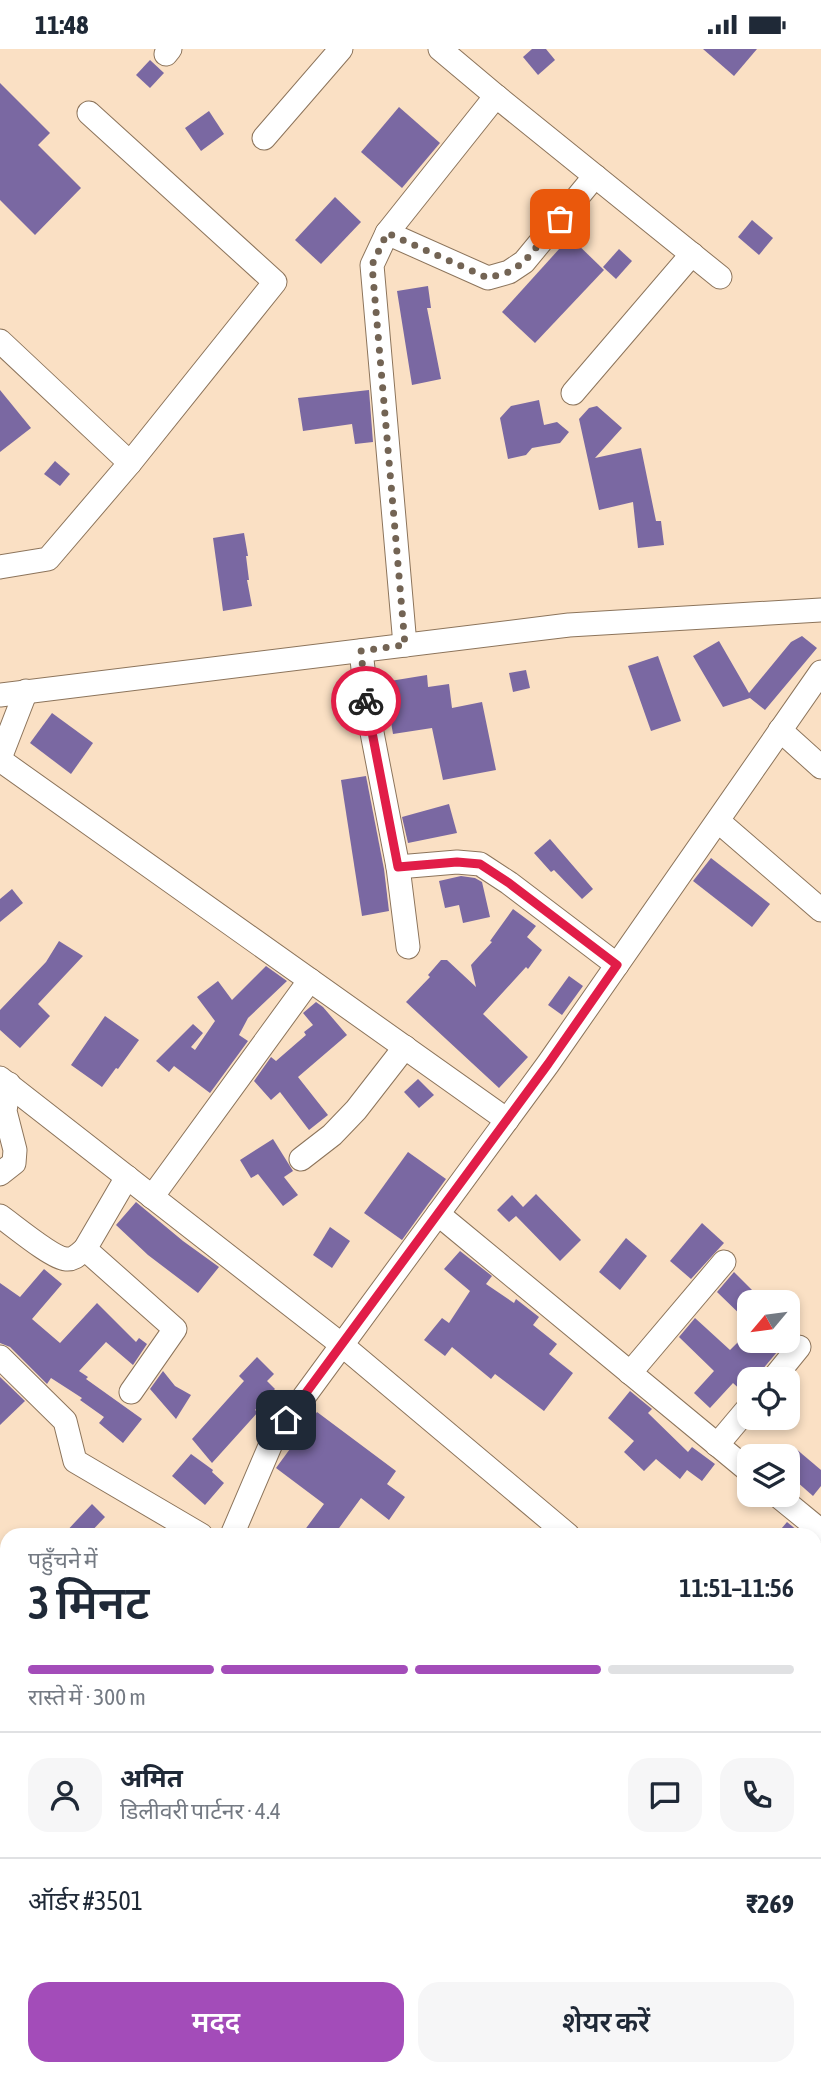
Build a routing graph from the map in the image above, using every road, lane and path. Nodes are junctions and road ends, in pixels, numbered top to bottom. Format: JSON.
{"nodes":[{"id":1,"x":341,"y":49,"type":"edge"},
{"id":2,"x":440,"y":49,"type":"edge"},
{"id":3,"x":496,"y":96,"type":"junction"},
{"id":4,"x":89,"y":113,"type":"dead end"},
{"id":5,"x":264,"y":138,"type":"dead end"},
{"id":6,"x":596,"y":176,"type":"junction"},
{"id":7,"x":387,"y":233,"type":"junction"},
{"id":8,"x":692,"y":254,"type":"junction"},
{"id":9,"x":720,"y":277,"type":"dead end"},
{"id":10,"x":0,"y":341,"type":"edge"},
{"id":11,"x":573,"y":393,"type":"dead end"},
{"id":12,"x":130,"y":463,"type":"junction"},
{"id":13,"x":0,"y":567,"type":"edge"},
{"id":14,"x":821,"y":610,"type":"edge"},
{"id":15,"x":405,"y":645,"type":"junction"},
{"id":16,"x":361,"y":651,"type":"junction"},
{"id":17,"x":821,"y":672,"type":"edge"},
{"id":18,"x":26,"y":691,"type":"junction"},
{"id":19,"x":0,"y":695,"type":"edge"},
{"id":20,"x":780,"y":730,"type":"junction"},
{"id":21,"x":0,"y":759,"type":"edge"},
{"id":22,"x":821,"y":767,"type":"edge"},
{"id":23,"x":718,"y":821,"type":"junction"},
{"id":24,"x":398,"y":867,"type":"junction"},
{"id":25,"x":821,"y":910,"type":"edge"},
{"id":26,"x":408,"y":947,"type":"dead end"},
{"id":27,"x":617,"y":965,"type":"junction"},
{"id":28,"x":310,"y":980,"type":"junction"},
{"id":29,"x":405,"y":1048,"type":"junction"},
{"id":30,"x":4,"y":1081,"type":"edge"},
{"id":31,"x":507,"y":1119,"type":"junction"},
{"id":32,"x":301,"y":1159,"type":"dead end"},
{"id":33,"x":0,"y":1174,"type":"edge"},
{"id":34,"x":127,"y":1177,"type":"junction"},
{"id":35,"x":152,"y":1197,"type":"junction"},
{"id":36,"x":438,"y":1214,"type":"junction"},
{"id":37,"x":0,"y":1216,"type":"edge"},
{"id":38,"x":85,"y":1249,"type":"junction"},
{"id":39,"x":724,"y":1262,"type":"dead end"},
{"id":40,"x":342,"y":1345,"type":"junction"},
{"id":41,"x":794,"y":1353,"type":"edge"},
{"id":42,"x":0,"y":1357,"type":"edge"},
{"id":43,"x":783,"y":1367,"type":"edge"},
{"id":44,"x":630,"y":1373,"type":"junction"},
{"id":45,"x":131,"y":1392,"type":"dead end"},
{"id":46,"x":737,"y":1421,"type":"edge"},
{"id":47,"x":717,"y":1445,"type":"junction"},
{"id":48,"x":737,"y":1461,"type":"edge"},
{"id":49,"x":797,"y":1507,"type":"edge"},
{"id":50,"x":817,"y":1519,"type":"edge"},
{"id":51,"x":189,"y":1528,"type":"edge"},
{"id":52,"x":235,"y":1528,"type":"edge"},
{"id":53,"x":560,"y":1528,"type":"edge"}],
"edges":[{"from":1,"to":5,"type":"street"},
{"from":2,"to":3,"type":"street"},
{"from":3,"to":6,"type":"street"},
{"from":3,"to":7,"type":"street"},
{"from":4,"to":12,"type":"street"},
{"from":6,"to":7,"type":"street"},
{"from":6,"to":8,"type":"street"},
{"from":7,"to":15,"type":"street"},
{"from":8,"to":9,"type":"street"},
{"from":8,"to":11,"type":"street"},
{"from":10,"to":12,"type":"street"},
{"from":12,"to":13,"type":"street"},
{"from":14,"to":15,"type":"street"},
{"from":15,"to":16,"type":"street"},
{"from":16,"to":18,"type":"street"},
{"from":16,"to":24,"type":"street"},
{"from":17,"to":20,"type":"street"},
{"from":18,"to":19,"type":"street"},
{"from":18,"to":21,"type":"street"},
{"from":20,"to":22,"type":"street"},
{"from":20,"to":23,"type":"street"},
{"from":21,"to":28,"type":"street"},
{"from":23,"to":25,"type":"street"},
{"from":23,"to":27,"type":"street"},
{"from":24,"to":26,"type":"street"},
{"from":24,"to":27,"type":"street"},
{"from":27,"to":31,"type":"street"},
{"from":28,"to":29,"type":"street"},
{"from":28,"to":35,"type":"street"},
{"from":29,"to":31,"type":"street"},
{"from":29,"to":32,"type":"street"},
{"from":30,"to":33,"type":"street"},
{"from":30,"to":34,"type":"street"},
{"from":31,"to":36,"type":"street"},
{"from":34,"to":35,"type":"street"},
{"from":34,"to":38,"type":"street"},
{"from":35,"to":40,"type":"street"},
{"from":36,"to":40,"type":"street"},
{"from":36,"to":44,"type":"street"},
{"from":37,"to":38,"type":"street"},
{"from":38,"to":45,"type":"street"},
{"from":39,"to":44,"type":"street"},
{"from":40,"to":52,"type":"street"},
{"from":40,"to":53,"type":"street"},
{"from":41,"to":43,"type":"street"},
{"from":42,"to":51,"type":"street"},
{"from":44,"to":47,"type":"street"},
{"from":46,"to":47,"type":"street"},
{"from":47,"to":48,"type":"street"},
{"from":49,"to":50,"type":"street"}]}
